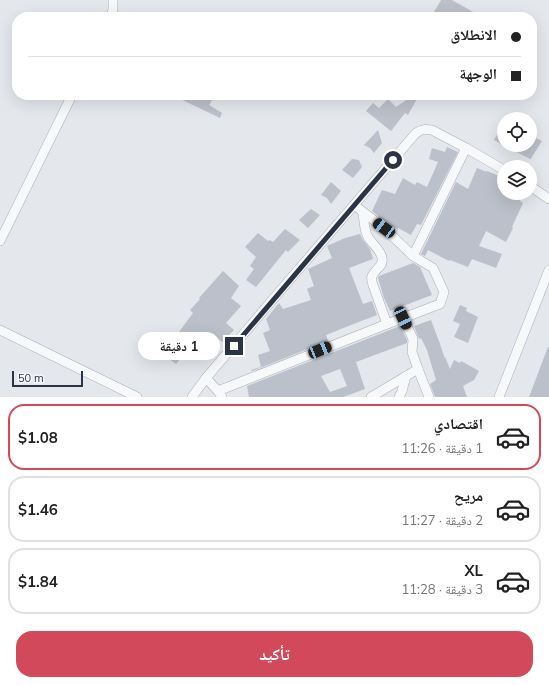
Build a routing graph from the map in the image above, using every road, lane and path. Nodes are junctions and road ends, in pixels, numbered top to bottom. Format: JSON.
{"nodes":[{"id":1,"x":113,"y":0,"type":"edge"},
{"id":2,"x":112,"y":12,"type":"edge"},
{"id":3,"x":70,"y":100,"type":"edge"},
{"id":4,"x":466,"y":148,"type":"junction"},
{"id":5,"x":497,"y":166,"type":"edge"},
{"id":6,"x":537,"y":191,"type":"edge"},
{"id":7,"x":549,"y":199,"type":"edge"},
{"id":8,"x":354,"y":205,"type":"junction"},
{"id":9,"x":363,"y":213,"type":"junction"},
{"id":10,"x":0,"y":241,"type":"edge"},
{"id":11,"x":413,"y":256,"type":"junction"},
{"id":12,"x":549,"y":270,"type":"edge"},
{"id":13,"x":403,"y":318,"type":"junction"},
{"id":14,"x":387,"y":324,"type":"junction"},
{"id":15,"x":0,"y":330,"type":"edge"},
{"id":16,"x":418,"y":369,"type":"junction"},
{"id":17,"x":406,"y":376,"type":"junction"},
{"id":18,"x":206,"y":378,"type":"junction"},
{"id":19,"x":220,"y":394,"type":"edge"},
{"id":20,"x":131,"y":396,"type":"edge"},
{"id":21,"x":192,"y":397,"type":"edge"},
{"id":22,"x":371,"y":397,"type":"edge"},
{"id":23,"x":399,"y":397,"type":"edge"},
{"id":24,"x":429,"y":397,"type":"edge"},
{"id":25,"x":499,"y":397,"type":"edge"}],
"edges":[{"from":1,"to":2,"type":"street"},
{"from":3,"to":10,"type":"street"},
{"from":4,"to":5,"type":"street"},
{"from":4,"to":8,"type":"street"},
{"from":4,"to":11,"type":"street"},
{"from":6,"to":7,"type":"street"},
{"from":8,"to":9,"type":"street"},
{"from":8,"to":18,"type":"street"},
{"from":9,"to":11,"type":"street"},
{"from":9,"to":14,"type":"street"},
{"from":11,"to":13,"type":"street"},
{"from":12,"to":25,"type":"street"},
{"from":13,"to":14,"type":"street"},
{"from":13,"to":16,"type":"street"},
{"from":14,"to":19,"type":"street"},
{"from":15,"to":20,"type":"street"},
{"from":16,"to":17,"type":"street"},
{"from":16,"to":24,"type":"street"},
{"from":17,"to":22,"type":"street"},
{"from":17,"to":23,"type":"street"},
{"from":18,"to":19,"type":"street"},
{"from":18,"to":21,"type":"street"}]}
